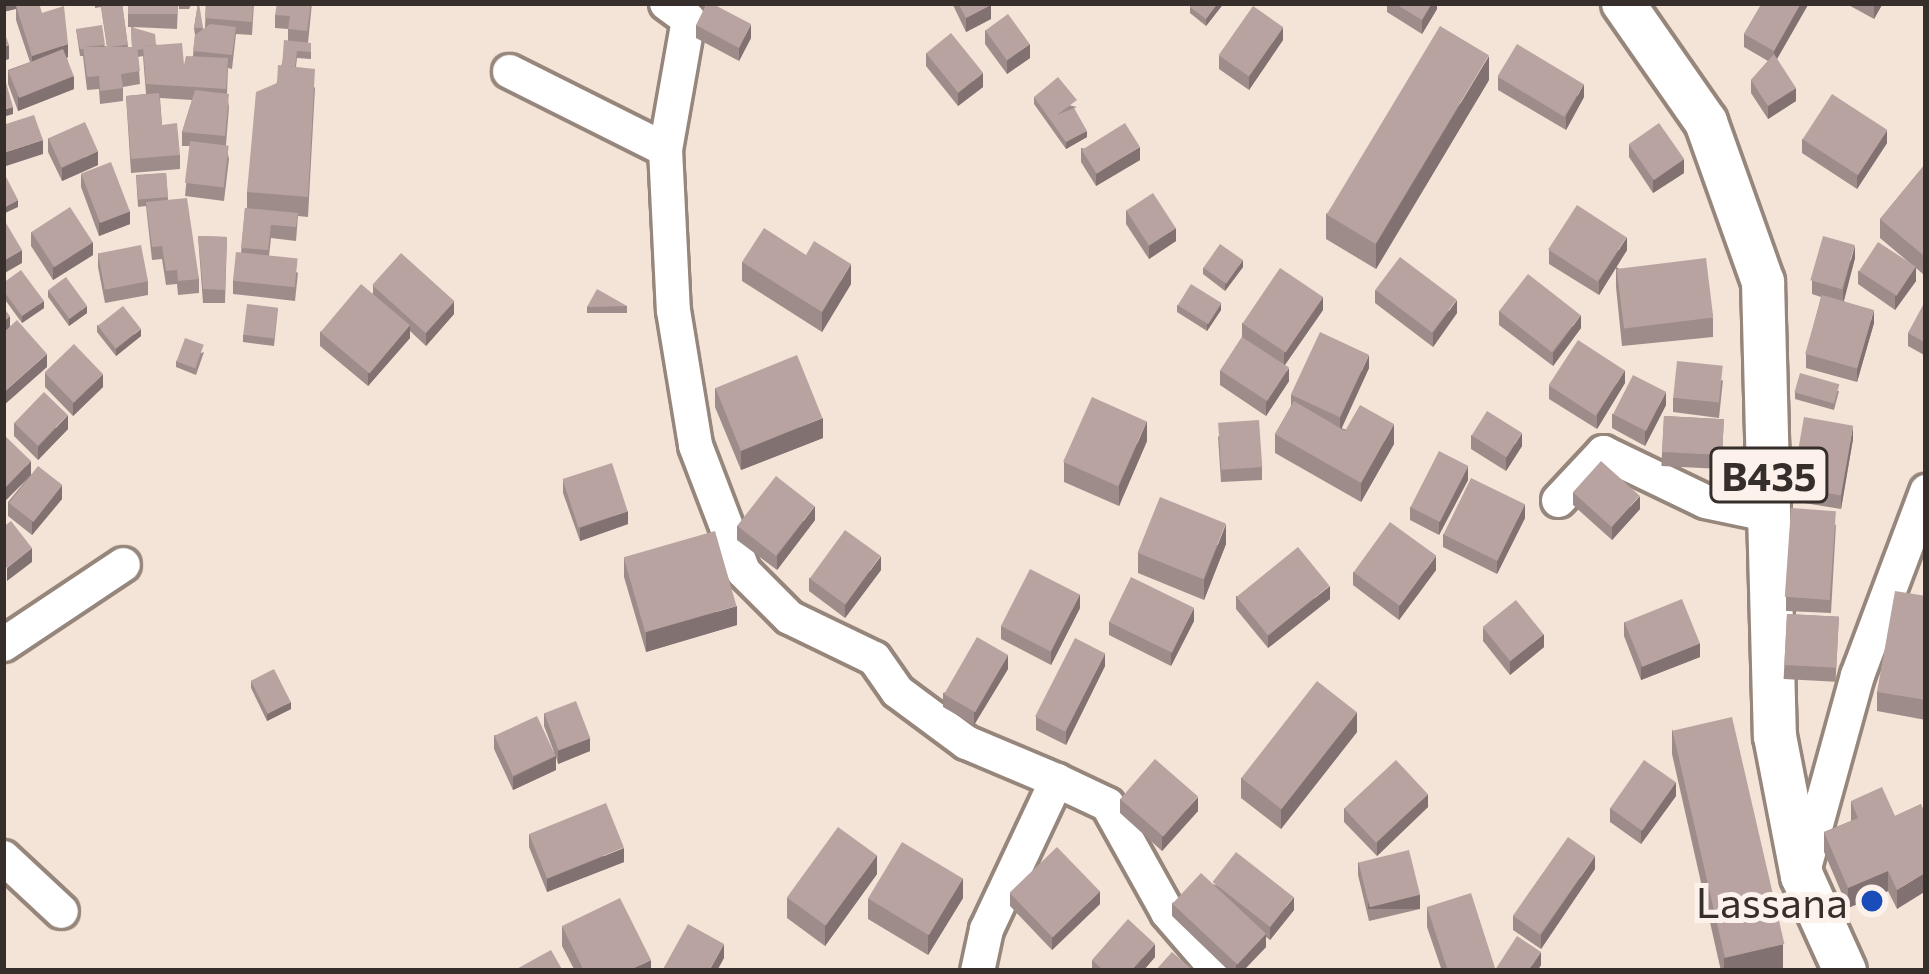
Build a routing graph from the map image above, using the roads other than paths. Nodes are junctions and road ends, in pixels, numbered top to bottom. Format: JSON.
{"nodes":[{"id":1,"x":666,"y":3,"type":"edge"},
{"id":2,"x":1623,"y":3,"type":"edge"},
{"id":3,"x":509,"y":70,"type":"dead end"},
{"id":4,"x":665,"y":149,"type":"junction"},
{"id":5,"x":1926,"y":491,"type":"edge"},
{"id":6,"x":1558,"y":500,"type":"dead end"},
{"id":7,"x":1771,"y":515,"type":"junction"},
{"id":8,"x":123,"y":564,"type":"dead end"},
{"id":9,"x":3,"y":644,"type":"edge"},
{"id":10,"x":1056,"y":780,"type":"junction"},
{"id":11,"x":3,"y":857,"type":"edge"},
{"id":12,"x":1802,"y":876,"type":"junction"},
{"id":13,"x":61,"y":911,"type":"dead end"},
{"id":14,"x":977,"y":971,"type":"edge"},
{"id":15,"x":1218,"y":971,"type":"edge"},
{"id":16,"x":1845,"y":971,"type":"edge"}],
"edges":[{"from":1,"to":4,"type":"street"},
{"from":2,"to":7,"type":"main road","number":"B435"},
{"from":3,"to":4,"type":"street"},
{"from":4,"to":10,"type":"street"},
{"from":5,"to":12,"type":"street"},
{"from":6,"to":7,"type":"street"},
{"from":7,"to":12,"type":"main road","number":"B435"},
{"from":8,"to":9,"type":"street"},
{"from":10,"to":14,"type":"street"},
{"from":10,"to":15,"type":"street"},
{"from":11,"to":13,"type":"street"},
{"from":12,"to":16,"type":"main road","number":"B435"}]}
